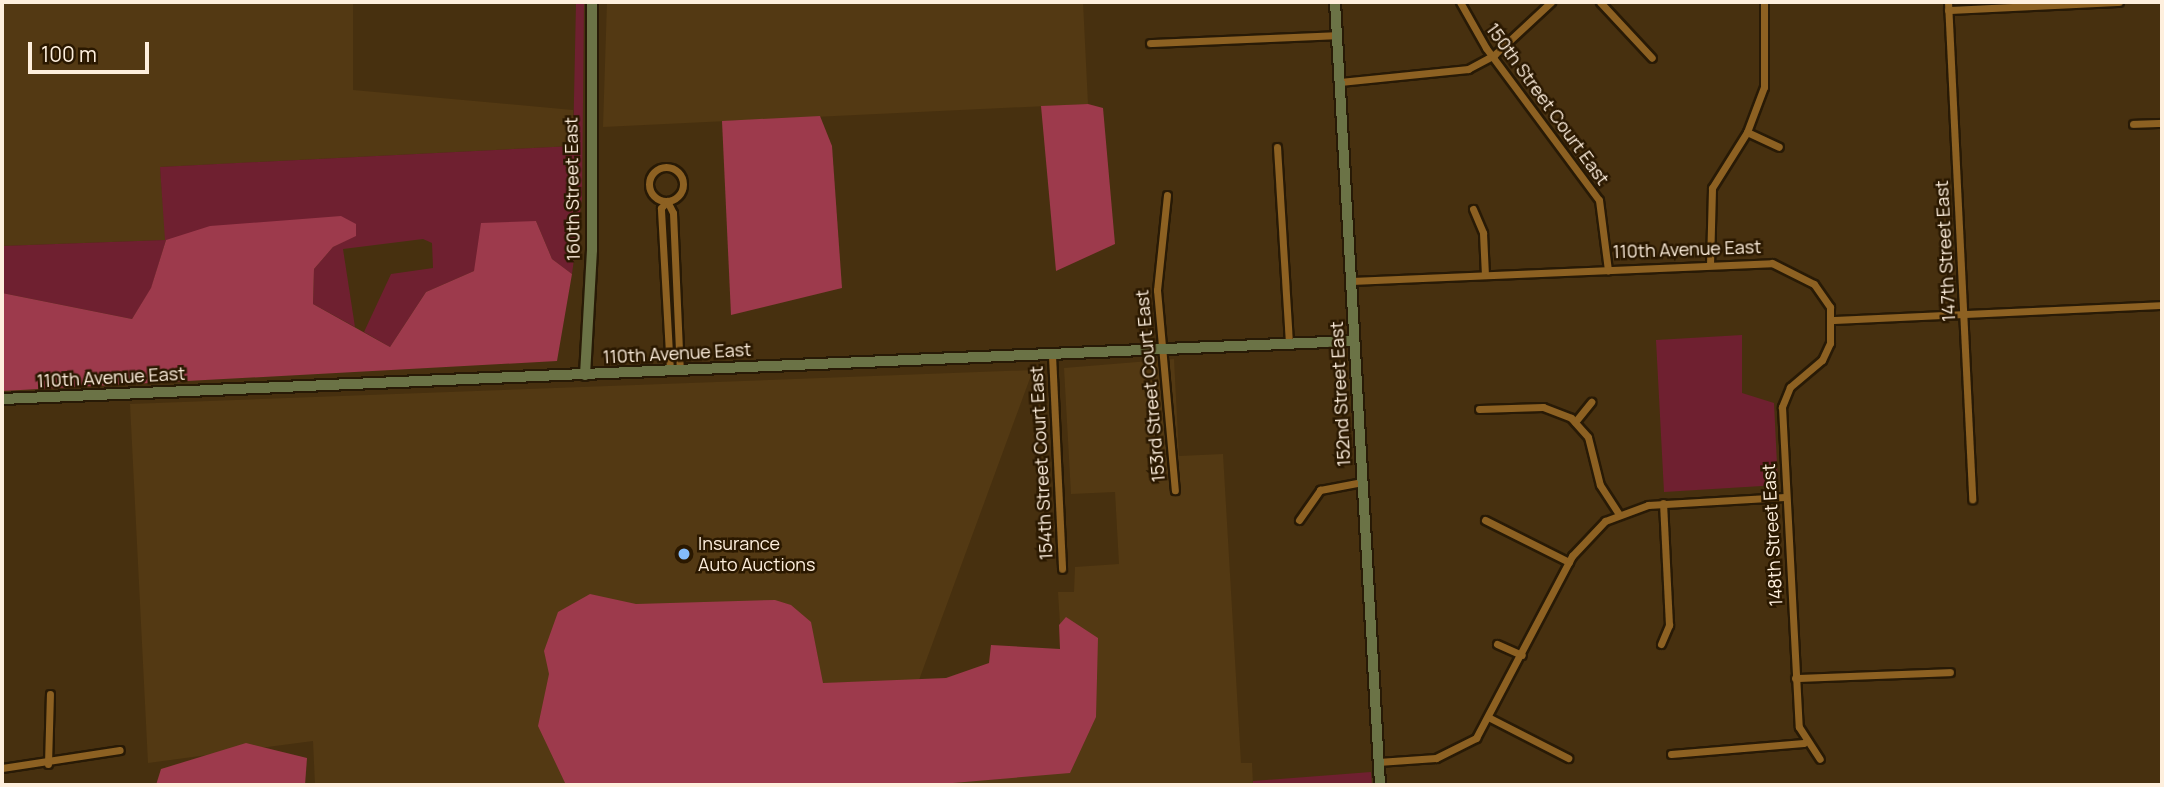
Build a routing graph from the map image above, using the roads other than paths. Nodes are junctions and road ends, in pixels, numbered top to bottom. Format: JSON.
{"nodes":[{"id":1,"x":592,"y":2,"type":"edge"},
{"id":2,"x":1335,"y":2,"type":"edge"},
{"id":3,"x":1460,"y":2,"type":"edge"},
{"id":4,"x":1551,"y":2,"type":"edge"},
{"id":5,"x":1600,"y":2,"type":"edge"},
{"id":6,"x":1764,"y":2,"type":"edge"},
{"id":7,"x":2119,"y":2,"type":"edge"},
{"id":8,"x":1948,"y":6,"type":"edge"},
{"id":9,"x":1337,"y":35,"type":"junction"},
{"id":10,"x":1150,"y":43,"type":"dead end"},
{"id":11,"x":1494,"y":55,"type":"junction"},
{"id":12,"x":1652,"y":58,"type":"dead end"},
{"id":13,"x":1340,"y":82,"type":"junction"},
{"id":14,"x":2162,"y":123,"type":"edge"},
{"id":15,"x":2133,"y":124,"type":"dead end"},
{"id":16,"x":1747,"y":132,"type":"junction"},
{"id":17,"x":1277,"y":147,"type":"dead end"},
{"id":18,"x":1779,"y":147,"type":"dead end"},
{"id":19,"x":1167,"y":195,"type":"dead end"},
{"id":20,"x":667,"y":201,"type":"junction"},
{"id":21,"x":1473,"y":209,"type":"dead end"},
{"id":22,"x":1710,"y":265,"type":"junction"},
{"id":23,"x":1608,"y":270,"type":"junction"},
{"id":24,"x":1485,"y":275,"type":"junction"},
{"id":25,"x":1351,"y":281,"type":"junction"},
{"id":26,"x":2162,"y":305,"type":"edge"},
{"id":27,"x":1964,"y":313,"type":"junction"},
{"id":28,"x":1832,"y":320,"type":"junction"},
{"id":29,"x":1354,"y":341,"type":"junction"},
{"id":30,"x":1289,"y":344,"type":"junction"},
{"id":31,"x":1163,"y":351,"type":"junction"},
{"id":32,"x":1052,"y":355,"type":"junction"},
{"id":33,"x":675,"y":371,"type":"junction"},
{"id":34,"x":584,"y":375,"type":"junction"},
{"id":35,"x":2,"y":399,"type":"edge"},
{"id":36,"x":1591,"y":402,"type":"dead end"},
{"id":37,"x":1479,"y":409,"type":"dead end"},
{"id":38,"x":1576,"y":422,"type":"junction"},
{"id":39,"x":1362,"y":482,"type":"junction"},
{"id":40,"x":1175,"y":490,"type":"dead end"},
{"id":41,"x":1785,"y":497,"type":"junction"},
{"id":42,"x":1972,"y":499,"type":"dead end"},
{"id":43,"x":1663,"y":503,"type":"junction"},
{"id":44,"x":1619,"y":514,"type":"junction"},
{"id":45,"x":1299,"y":520,"type":"dead end"},
{"id":46,"x":1485,"y":520,"type":"dead end"},
{"id":47,"x":1569,"y":562,"type":"junction"},
{"id":48,"x":1062,"y":569,"type":"dead end"},
{"id":49,"x":1497,"y":644,"type":"dead end"},
{"id":50,"x":1661,"y":644,"type":"dead end"},
{"id":51,"x":1522,"y":655,"type":"junction"},
{"id":52,"x":1950,"y":672,"type":"dead end"},
{"id":53,"x":1795,"y":678,"type":"junction"},
{"id":54,"x":50,"y":694,"type":"dead end"},
{"id":55,"x":1490,"y":718,"type":"junction"},
{"id":56,"x":1804,"y":743,"type":"junction"},
{"id":57,"x":120,"y":750,"type":"dead end"},
{"id":58,"x":1671,"y":754,"type":"dead end"},
{"id":59,"x":1567,"y":758,"type":"dead end"},
{"id":60,"x":1820,"y":759,"type":"dead end"},
{"id":61,"x":1378,"y":762,"type":"junction"},
{"id":62,"x":48,"y":764,"type":"junction"},
{"id":63,"x":2,"y":768,"type":"edge"},
{"id":64,"x":1380,"y":785,"type":"edge"}],
"edges":[{"from":1,"to":34,"type":"street","name":"160th Street East"},
{"from":2,"to":9,"type":"street","name":"152nd Street East"},
{"from":3,"to":11,"type":"street","name":"150th Street Court East"},
{"from":4,"to":11,"type":"street"},
{"from":5,"to":12,"type":"street"},
{"from":6,"to":16,"type":"street"},
{"from":7,"to":8,"type":"street"},
{"from":8,"to":27,"type":"street","name":"147th Street East"},
{"from":9,"to":10,"type":"street"},
{"from":9,"to":13,"type":"street","name":"152nd Street East"},
{"from":11,"to":13,"type":"street"},
{"from":11,"to":23,"type":"street","name":"150th Street Court East"},
{"from":13,"to":25,"type":"street","name":"152nd Street East"},
{"from":14,"to":15,"type":"street"},
{"from":16,"to":18,"type":"street"},
{"from":16,"to":22,"type":"street"},
{"from":17,"to":30,"type":"street"},
{"from":19,"to":31,"type":"street","name":"153rd Street Court East"},
{"from":20,"to":20,"type":"street"},
{"from":20,"to":33,"type":"street"},
{"from":21,"to":24,"type":"street"},
{"from":22,"to":23,"type":"street","name":"110th Avenue East"},
{"from":22,"to":28,"type":"street","name":"110th Avenue East"},
{"from":23,"to":24,"type":"street","name":"110th Avenue East"},
{"from":24,"to":25,"type":"street","name":"110th Avenue East"},
{"from":25,"to":29,"type":"street","name":"152nd Street East"},
{"from":26,"to":27,"type":"street"},
{"from":27,"to":28,"type":"street"},
{"from":27,"to":42,"type":"street","name":"147th Street East"},
{"from":28,"to":41,"type":"street","name":"148th Street East"},
{"from":29,"to":30,"type":"street","name":"110th Avenue East"},
{"from":29,"to":39,"type":"street","name":"152nd Street East"},
{"from":30,"to":31,"type":"street","name":"110th Avenue East"},
{"from":31,"to":32,"type":"street","name":"110th Avenue East"},
{"from":31,"to":40,"type":"street","name":"153rd Street Court East"},
{"from":32,"to":33,"type":"street","name":"110th Avenue East"},
{"from":32,"to":48,"type":"street","name":"154th Street Court East"},
{"from":33,"to":34,"type":"street","name":"110th Avenue East"},
{"from":34,"to":35,"type":"street","name":"110th Avenue East"},
{"from":36,"to":38,"type":"street"},
{"from":37,"to":38,"type":"street"},
{"from":38,"to":44,"type":"street"},
{"from":39,"to":45,"type":"street"},
{"from":39,"to":61,"type":"street","name":"152nd Street East"},
{"from":41,"to":43,"type":"street"},
{"from":41,"to":53,"type":"street","name":"148th Street East"},
{"from":43,"to":44,"type":"street"},
{"from":43,"to":50,"type":"street"},
{"from":44,"to":47,"type":"street"},
{"from":46,"to":47,"type":"street"},
{"from":47,"to":51,"type":"street"},
{"from":49,"to":51,"type":"street"},
{"from":51,"to":55,"type":"street"},
{"from":52,"to":53,"type":"street"},
{"from":53,"to":56,"type":"street","name":"148th Street East"},
{"from":54,"to":62,"type":"street"},
{"from":55,"to":59,"type":"street"},
{"from":55,"to":61,"type":"street"},
{"from":56,"to":58,"type":"street"},
{"from":56,"to":60,"type":"street"},
{"from":57,"to":62,"type":"street"},
{"from":61,"to":64,"type":"street","name":"152nd Street East"},
{"from":62,"to":63,"type":"street"}]}
